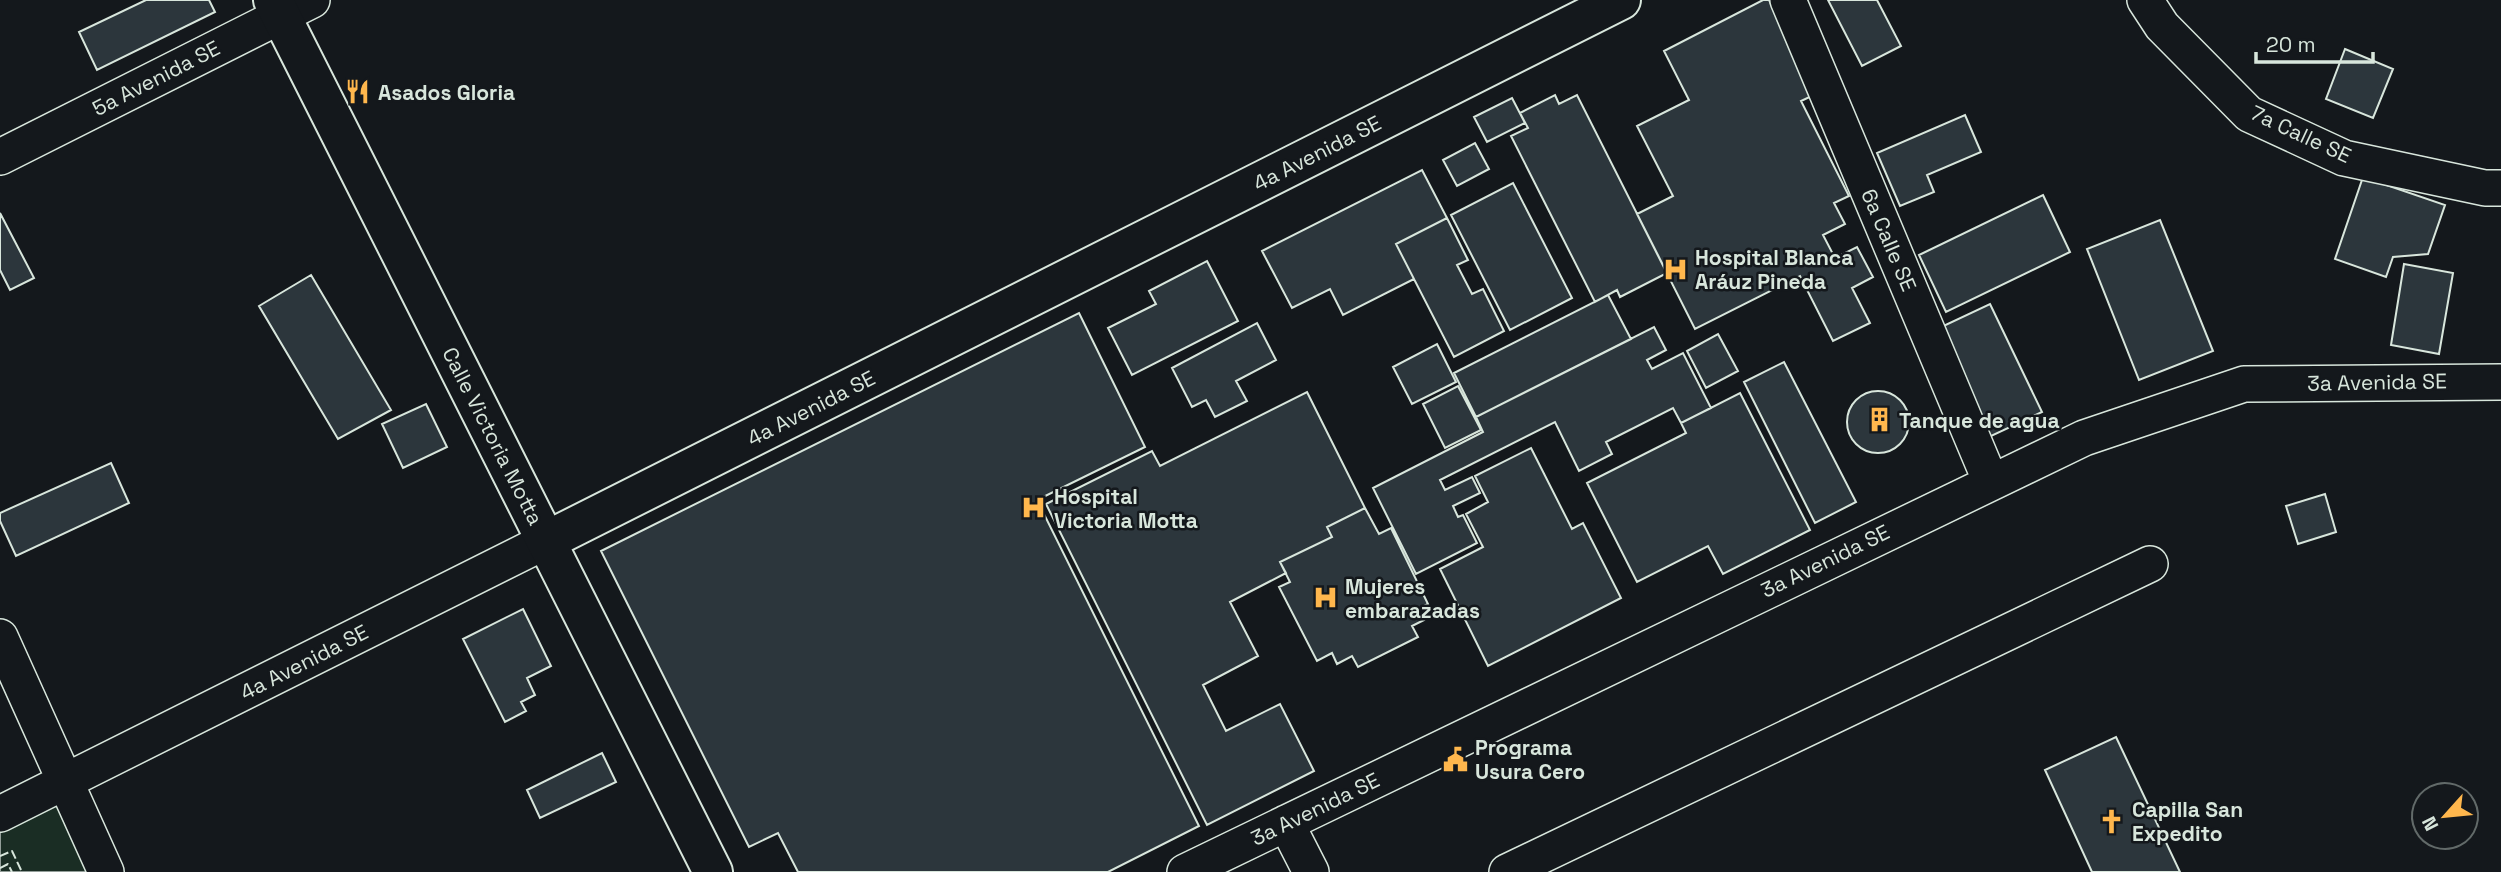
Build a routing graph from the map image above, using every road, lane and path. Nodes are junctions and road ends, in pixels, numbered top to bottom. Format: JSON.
{"nodes":[{"id":1,"x":1621,"y":0,"type":"edge"},
{"id":2,"x":1788,"y":0,"type":"edge"},
{"id":3,"x":2146,"y":0,"type":"edge"},
{"id":4,"x":289,"y":5,"type":"edge"},
{"id":5,"x":0,"y":157,"type":"edge"},
{"id":6,"x":2501,"y":188,"type":"edge"},
{"id":7,"x":2501,"y":382,"type":"edge"},
{"id":8,"x":1990,"y":480,"type":"junction"},
{"id":9,"x":546,"y":541,"type":"junction"},
{"id":10,"x":2150,"y":564,"type":"dead end"},
{"id":11,"x":0,"y":637,"type":"edge"},
{"id":12,"x":66,"y":782,"type":"junction"},
{"id":13,"x":0,"y":814,"type":"edge"},
{"id":14,"x":1286,"y":822,"type":"junction"},
{"id":15,"x":106,"y":872,"type":"edge"},
{"id":16,"x":713,"y":872,"type":"edge"},
{"id":17,"x":1185,"y":872,"type":"edge"},
{"id":18,"x":1311,"y":872,"type":"edge"},
{"id":19,"x":1507,"y":872,"type":"edge"}],
"edges":[{"from":1,"to":9,"type":"street","name":"4a Avenida SE"},
{"from":2,"to":8,"type":"street","name":"6a Calle SE"},
{"from":3,"to":6,"type":"street","name":"7a Calle SE"},
{"from":4,"to":5,"type":"street","name":"5a Avenida SE"},
{"from":4,"to":9,"type":"street","name":"Calle Victoria Motta"},
{"from":7,"to":8,"type":"street","name":"3a Avenida SE"},
{"from":8,"to":14,"type":"street","name":"3a Avenida SE"},
{"from":9,"to":12,"type":"street","name":"4a Avenida SE"},
{"from":9,"to":16,"type":"street","name":"Calle Victoria Motta"},
{"from":10,"to":19,"type":"street"},
{"from":11,"to":12,"type":"street"},
{"from":12,"to":13,"type":"street","name":"4a Avenida SE"},
{"from":12,"to":15,"type":"street"},
{"from":14,"to":17,"type":"street","name":"3a Avenida SE"},
{"from":14,"to":18,"type":"street"}]}
